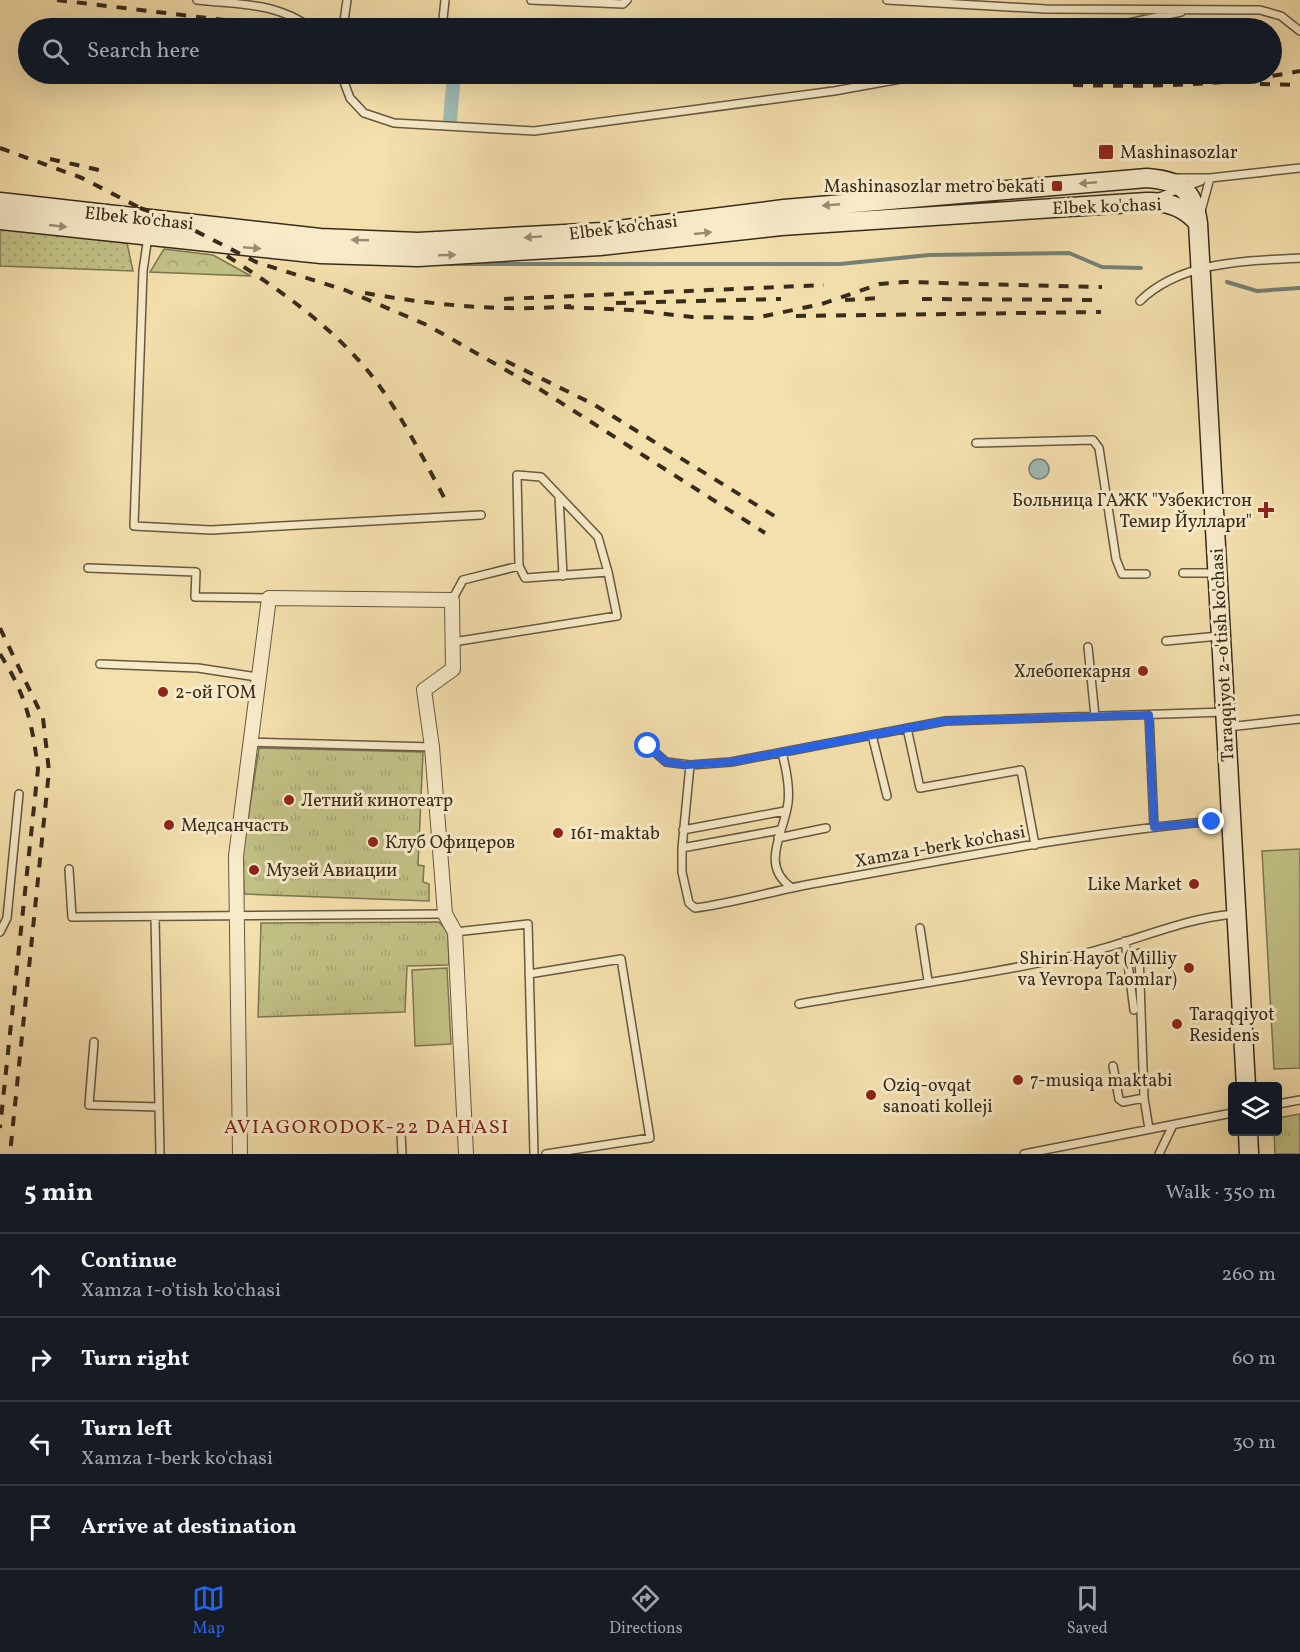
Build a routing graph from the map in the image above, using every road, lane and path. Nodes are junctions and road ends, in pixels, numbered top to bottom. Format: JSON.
{"nodes":[{"id":1,"x":197,"y":0,"type":"edge"},
{"id":2,"x":346,"y":0,"type":"edge"},
{"id":3,"x":445,"y":0,"type":"edge"},
{"id":4,"x":531,"y":0,"type":"edge"},
{"id":5,"x":627,"y":0,"type":"edge"},
{"id":6,"x":887,"y":0,"type":"edge"},
{"id":7,"x":1195,"y":9,"type":"junction"},
{"id":8,"x":297,"y":18,"type":"edge"},
{"id":9,"x":344,"y":18,"type":"edge"},
{"id":10,"x":443,"y":18,"type":"edge"},
{"id":11,"x":1152,"y":18,"type":"edge"},
{"id":12,"x":1300,"y":31,"type":"edge"},
{"id":13,"x":345,"y":84,"type":"edge"},
{"id":14,"x":873,"y":84,"type":"edge"},
{"id":15,"x":1300,"y":168,"type":"edge"},
{"id":16,"x":1147,"y":178,"type":"junction"},
{"id":17,"x":1210,"y":178,"type":"junction"},
{"id":18,"x":1182,"y":187,"type":"junction"},
{"id":19,"x":0,"y":202,"type":"edge"},
{"id":20,"x":1147,"y":202,"type":"junction"},
{"id":21,"x":0,"y":221,"type":"edge"},
{"id":22,"x":1198,"y":223,"type":"junction"},
{"id":23,"x":148,"y":236,"type":"junction"},
{"id":24,"x":1300,"y":258,"type":"edge"},
{"id":25,"x":1200,"y":267,"type":"junction"},
{"id":26,"x":1140,"y":301,"type":"dead end"},
{"id":27,"x":975,"y":443,"type":"dead end"},
{"id":28,"x":559,"y":496,"type":"junction"},
{"id":29,"x":481,"y":515,"type":"dead end"},
{"id":30,"x":519,"y":566,"type":"junction"},
{"id":31,"x":88,"y":568,"type":"dead end"},
{"id":32,"x":608,"y":572,"type":"junction"},
{"id":33,"x":1183,"y":573,"type":"dead end"},
{"id":34,"x":1218,"y":573,"type":"junction"},
{"id":35,"x":1146,"y":574,"type":"dead end"},
{"id":36,"x":563,"y":576,"type":"junction"},
{"id":37,"x":269,"y":598,"type":"junction"},
{"id":38,"x":452,"y":600,"type":"junction"},
{"id":39,"x":1221,"y":636,"type":"junction"},
{"id":40,"x":1166,"y":641,"type":"dead end"},
{"id":41,"x":453,"y":642,"type":"junction"},
{"id":42,"x":1088,"y":647,"type":"dead end"},
{"id":43,"x":100,"y":664,"type":"dead end"},
{"id":44,"x":257,"y":677,"type":"junction"},
{"id":45,"x":1149,"y":715,"type":"junction"},
{"id":46,"x":1095,"y":716,"type":"junction"},
{"id":47,"x":1300,"y":719,"type":"edge"},
{"id":48,"x":1226,"y":720,"type":"junction"},
{"id":49,"x":907,"y":728,"type":"junction"},
{"id":50,"x":872,"y":735,"type":"junction"},
{"id":51,"x":249,"y":742,"type":"junction"},
{"id":52,"x":648,"y":746,"type":"dead end"},
{"id":53,"x":432,"y":747,"type":"junction"},
{"id":54,"x":782,"y":753,"type":"junction"},
{"id":55,"x":690,"y":765,"type":"junction"},
{"id":56,"x":19,"y":794,"type":"dead end"},
{"id":57,"x":887,"y":796,"type":"dead end"},
{"id":58,"x":785,"y":811,"type":"junction"},
{"id":59,"x":1232,"y":820,"type":"junction"},
{"id":60,"x":1154,"y":827,"type":"junction"},
{"id":61,"x":826,"y":828,"type":"dead end"},
{"id":62,"x":684,"y":830,"type":"junction"},
{"id":63,"x":779,"y":834,"type":"junction"},
{"id":64,"x":1035,"y":845,"type":"junction"},
{"id":65,"x":682,"y":848,"type":"junction"},
{"id":66,"x":69,"y":868,"type":"dead end"},
{"id":67,"x":792,"y":888,"type":"junction"},
{"id":68,"x":445,"y":914,"type":"junction"},
{"id":69,"x":1237,"y":914,"type":"junction"},
{"id":70,"x":236,"y":917,"type":"junction"},
{"id":71,"x":155,"y":918,"type":"junction"},
{"id":72,"x":920,"y":928,"type":"dead end"},
{"id":73,"x":0,"y":932,"type":"edge"},
{"id":74,"x":455,"y":932,"type":"junction"},
{"id":75,"x":1125,"y":941,"type":"junction"},
{"id":76,"x":1139,"y":953,"type":"dead end"},
{"id":77,"x":529,"y":974,"type":"junction"},
{"id":78,"x":928,"y":981,"type":"junction"},
{"id":79,"x":799,"y":1005,"type":"dead end"},
{"id":80,"x":1134,"y":1010,"type":"dead end"},
{"id":81,"x":94,"y":1042,"type":"dead end"},
{"id":82,"x":1113,"y":1066,"type":"dead end"},
{"id":83,"x":1246,"y":1082,"type":"edge"},
{"id":84,"x":1144,"y":1098,"type":"junction"},
{"id":85,"x":1300,"y":1100,"type":"edge"},
{"id":86,"x":1282,"y":1103,"type":"edge"},
{"id":87,"x":159,"y":1107,"type":"junction"},
{"id":88,"x":1228,"y":1114,"type":"edge"},
{"id":89,"x":1173,"y":1125,"type":"junction"},
{"id":90,"x":1149,"y":1130,"type":"junction"},
{"id":91,"x":401,"y":1133,"type":"dead end"},
{"id":92,"x":1248,"y":1136,"type":"edge"},
{"id":93,"x":160,"y":1154,"type":"edge"},
{"id":94,"x":240,"y":1154,"type":"edge"},
{"id":95,"x":402,"y":1154,"type":"edge"},
{"id":96,"x":466,"y":1154,"type":"edge"},
{"id":97,"x":534,"y":1154,"type":"edge"},
{"id":98,"x":546,"y":1154,"type":"edge"},
{"id":99,"x":1024,"y":1154,"type":"edge"},
{"id":100,"x":1159,"y":1154,"type":"edge"},
{"id":101,"x":1249,"y":1154,"type":"edge"}],
"edges":[{"from":1,"to":8,"type":"lane"},
{"from":2,"to":9,"type":"lane"},
{"from":3,"to":10,"type":"lane"},
{"from":4,"to":5,"type":"lane"},
{"from":6,"to":7,"type":"lane"},
{"from":7,"to":11,"type":"lane"},
{"from":7,"to":12,"type":"lane"},
{"from":13,"to":14,"type":"lane"},
{"from":15,"to":17,"type":"lane"},
{"from":16,"to":17,"type":"lane"},
{"from":16,"to":18,"type":"main road","name":"Elbek ko'chasi"},
{"from":16,"to":19,"type":"main road","name":"Elbek ko'chasi","one_way":true},
{"from":17,"to":18,"type":"lane"},
{"from":17,"to":22,"type":"lane"},
{"from":18,"to":20,"type":"lane"},
{"from":18,"to":22,"type":"main road","name":"Elbek ko'chasi"},
{"from":20,"to":22,"type":"main road","name":"Elbek ko'chasi"},
{"from":23,"to":20,"type":"main road","name":"Elbek ko'chasi","one_way":true},
{"from":21,"to":23,"type":"main road","name":"Elbek ko'chasi","one_way":true},
{"from":22,"to":25,"type":"main road","name":"Taraqqiyot 2-o'tish ko'chasi"},
{"from":23,"to":29,"type":"lane"},
{"from":24,"to":25,"type":"lane"},
{"from":25,"to":26,"type":"lane"},
{"from":25,"to":34,"type":"main road","name":"Taraqqiyot 2-o'tish ko'chasi"},
{"from":27,"to":35,"type":"lane"},
{"from":28,"to":30,"type":"lane"},
{"from":28,"to":32,"type":"lane"},
{"from":28,"to":36,"type":"lane"},
{"from":30,"to":36,"type":"lane"},
{"from":30,"to":38,"type":"lane"},
{"from":31,"to":37,"type":"lane"},
{"from":32,"to":36,"type":"lane"},
{"from":32,"to":41,"type":"lane"},
{"from":33,"to":34,"type":"lane"},
{"from":34,"to":39,"type":"main road","name":"Taraqqiyot 2-o'tish ko'chasi"},
{"from":37,"to":38,"type":"street"},
{"from":37,"to":44,"type":"street"},
{"from":38,"to":41,"type":"street"},
{"from":39,"to":40,"type":"lane"},
{"from":39,"to":48,"type":"main road","name":"Taraqqiyot 2-o'tish ko'chasi"},
{"from":41,"to":53,"type":"street"},
{"from":42,"to":46,"type":"lane"},
{"from":43,"to":44,"type":"lane"},
{"from":44,"to":51,"type":"street"},
{"from":45,"to":46,"type":"lane"},
{"from":45,"to":48,"type":"lane"},
{"from":45,"to":60,"type":"lane"},
{"from":46,"to":49,"type":"lane"},
{"from":47,"to":48,"type":"lane"},
{"from":48,"to":59,"type":"main road","name":"Taraqqiyot 2-o'tish ko'chasi"},
{"from":49,"to":50,"type":"lane"},
{"from":49,"to":64,"type":"lane"},
{"from":50,"to":54,"type":"lane"},
{"from":50,"to":57,"type":"lane"},
{"from":51,"to":53,"type":"lane"},
{"from":51,"to":70,"type":"street"},
{"from":52,"to":55,"type":"lane"},
{"from":53,"to":68,"type":"street"},
{"from":54,"to":55,"type":"lane"},
{"from":54,"to":58,"type":"lane"},
{"from":55,"to":62,"type":"lane","name":"Xamza 1-berk ko'chasi"},
{"from":56,"to":73,"type":"lane"},
{"from":58,"to":62,"type":"lane"},
{"from":58,"to":63,"type":"lane"},
{"from":59,"to":60,"type":"lane","name":"Xamza 1-berk ko'chasi"},
{"from":59,"to":69,"type":"main road","name":"Taraqqiyot 2-o'tish ko'chasi"},
{"from":60,"to":64,"type":"lane","name":"Xamza 1-berk ko'chasi"},
{"from":61,"to":63,"type":"lane"},
{"from":62,"to":65,"type":"lane","name":"Xamza 1-berk ko'chasi"},
{"from":63,"to":65,"type":"lane"},
{"from":63,"to":67,"type":"lane"},
{"from":64,"to":67,"type":"lane","name":"Xamza 1-berk ko'chasi"},
{"from":65,"to":67,"type":"lane","name":"Xamza 1-berk ko'chasi"},
{"from":66,"to":71,"type":"lane"},
{"from":68,"to":70,"type":"lane"},
{"from":68,"to":74,"type":"street"},
{"from":69,"to":75,"type":"lane"},
{"from":69,"to":83,"type":"main road","name":"Taraqqiyot 2-o'tish ko'chasi"},
{"from":70,"to":71,"type":"lane"},
{"from":70,"to":94,"type":"street"},
{"from":71,"to":87,"type":"lane"},
{"from":72,"to":78,"type":"lane"},
{"from":74,"to":77,"type":"lane"},
{"from":74,"to":96,"type":"street"},
{"from":75,"to":78,"type":"lane"},
{"from":75,"to":80,"type":"lane"},
{"from":76,"to":84,"type":"lane"},
{"from":77,"to":97,"type":"lane"},
{"from":77,"to":98,"type":"lane"},
{"from":78,"to":79,"type":"lane"},
{"from":81,"to":87,"type":"lane"},
{"from":82,"to":84,"type":"lane"},
{"from":84,"to":90,"type":"lane"},
{"from":85,"to":86,"type":"lane"},
{"from":87,"to":93,"type":"lane"},
{"from":88,"to":89,"type":"lane"},
{"from":89,"to":90,"type":"lane"},
{"from":89,"to":100,"type":"lane"},
{"from":90,"to":99,"type":"lane"},
{"from":91,"to":95,"type":"lane"},
{"from":92,"to":101,"type":"main road"}]}
